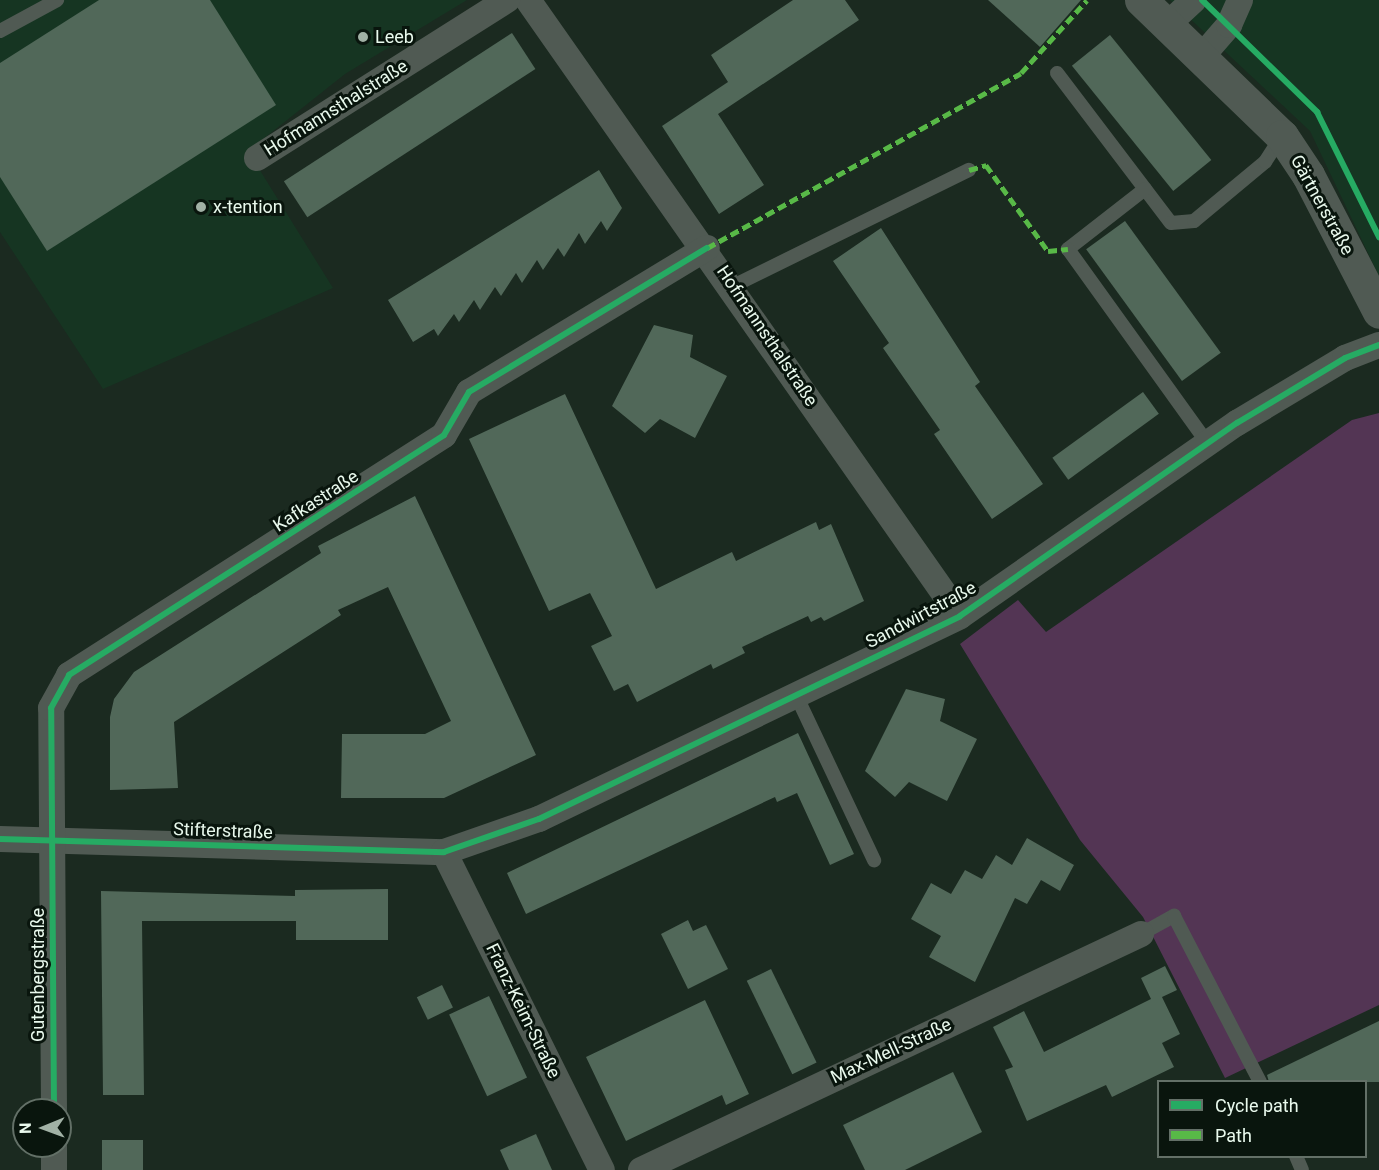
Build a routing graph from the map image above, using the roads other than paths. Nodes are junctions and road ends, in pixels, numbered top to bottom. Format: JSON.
{"nodes":[{"id":1,"x":57,"y":0,"type":"edge"},
{"id":2,"x":507,"y":0,"type":"edge"},
{"id":3,"x":528,"y":0,"type":"edge"},
{"id":4,"x":1141,"y":0,"type":"edge"},
{"id":5,"x":1194,"y":0,"type":"edge"},
{"id":6,"x":1240,"y":0,"type":"edge"},
{"id":7,"x":1168,"y":24,"type":"junction"},
{"id":8,"x":0,"y":31,"type":"edge"},
{"id":9,"x":1203,"y":55,"type":"junction"},
{"id":10,"x":1057,"y":74,"type":"dead end"},
{"id":11,"x":1282,"y":136,"type":"junction"},
{"id":12,"x":257,"y":158,"type":"dead end"},
{"id":13,"x":969,"y":170,"type":"dead end"},
{"id":14,"x":1145,"y":189,"type":"junction"},
{"id":15,"x":707,"y":248,"type":"junction"},
{"id":16,"x":733,"y":286,"type":"junction"},
{"id":17,"x":1379,"y":312,"type":"edge"},
{"id":18,"x":1379,"y":345,"type":"edge"},
{"id":19,"x":1208,"y":444,"type":"junction"},
{"id":20,"x":960,"y":616,"type":"junction"},
{"id":21,"x":796,"y":694,"type":"junction"},
{"id":22,"x":0,"y":839,"type":"edge"},
{"id":23,"x":52,"y":840,"type":"junction"},
{"id":24,"x":444,"y":852,"type":"junction"},
{"id":25,"x":874,"y":860,"type":"dead end"},
{"id":26,"x":1142,"y":934,"type":"joint"},
{"id":27,"x":1259,"y":1080,"type":"edge"},
{"id":28,"x":54,"y":1098,"type":"edge"},
{"id":29,"x":602,"y":1170,"type":"edge"},
{"id":30,"x":641,"y":1170,"type":"edge"}],
"edges":[{"from":1,"to":8,"type":"lane"},
{"from":2,"to":12,"type":"street","name":"Hofmannsthalstraße"},
{"from":3,"to":15,"type":"street","name":"Hofmannsthalstraße"},
{"from":4,"to":7,"type":"street","name":"Gärtnerstraße"},
{"from":5,"to":7,"type":"street"},
{"from":6,"to":9,"type":"street"},
{"from":7,"to":9,"type":"street","name":"Gärtnerstraße"},
{"from":9,"to":11,"type":"street","name":"Gärtnerstraße"},
{"from":10,"to":14,"type":"lane"},
{"from":11,"to":14,"type":"lane"},
{"from":11,"to":17,"type":"street","name":"Gärtnerstraße"},
{"from":13,"to":16,"type":"lane"},
{"from":14,"to":19,"type":"lane"},
{"from":15,"to":16,"type":"street","name":"Hofmannsthalstraße"},
{"from":15,"to":23,"type":"street","name":"Kafkastraße"},
{"from":16,"to":20,"type":"street","name":"Hofmannsthalstraße"},
{"from":18,"to":19,"type":"street","name":"Sandwirtstraße"},
{"from":19,"to":20,"type":"street","name":"Sandwirtstraße"},
{"from":20,"to":21,"type":"street","name":"Sandwirtstraße"},
{"from":21,"to":24,"type":"street","name":"Sandwirtstraße"},
{"from":21,"to":25,"type":"lane"},
{"from":22,"to":23,"type":"street","name":"Stifterstraße"},
{"from":23,"to":24,"type":"street","name":"Stifterstraße"},
{"from":23,"to":28,"type":"street","name":"Gutenbergstraße"},
{"from":24,"to":29,"type":"street","name":"Franz-Keim-Straße"},
{"from":26,"to":27,"type":"lane"},
{"from":26,"to":30,"type":"street","name":"Max-Mell-Straße"}]}
